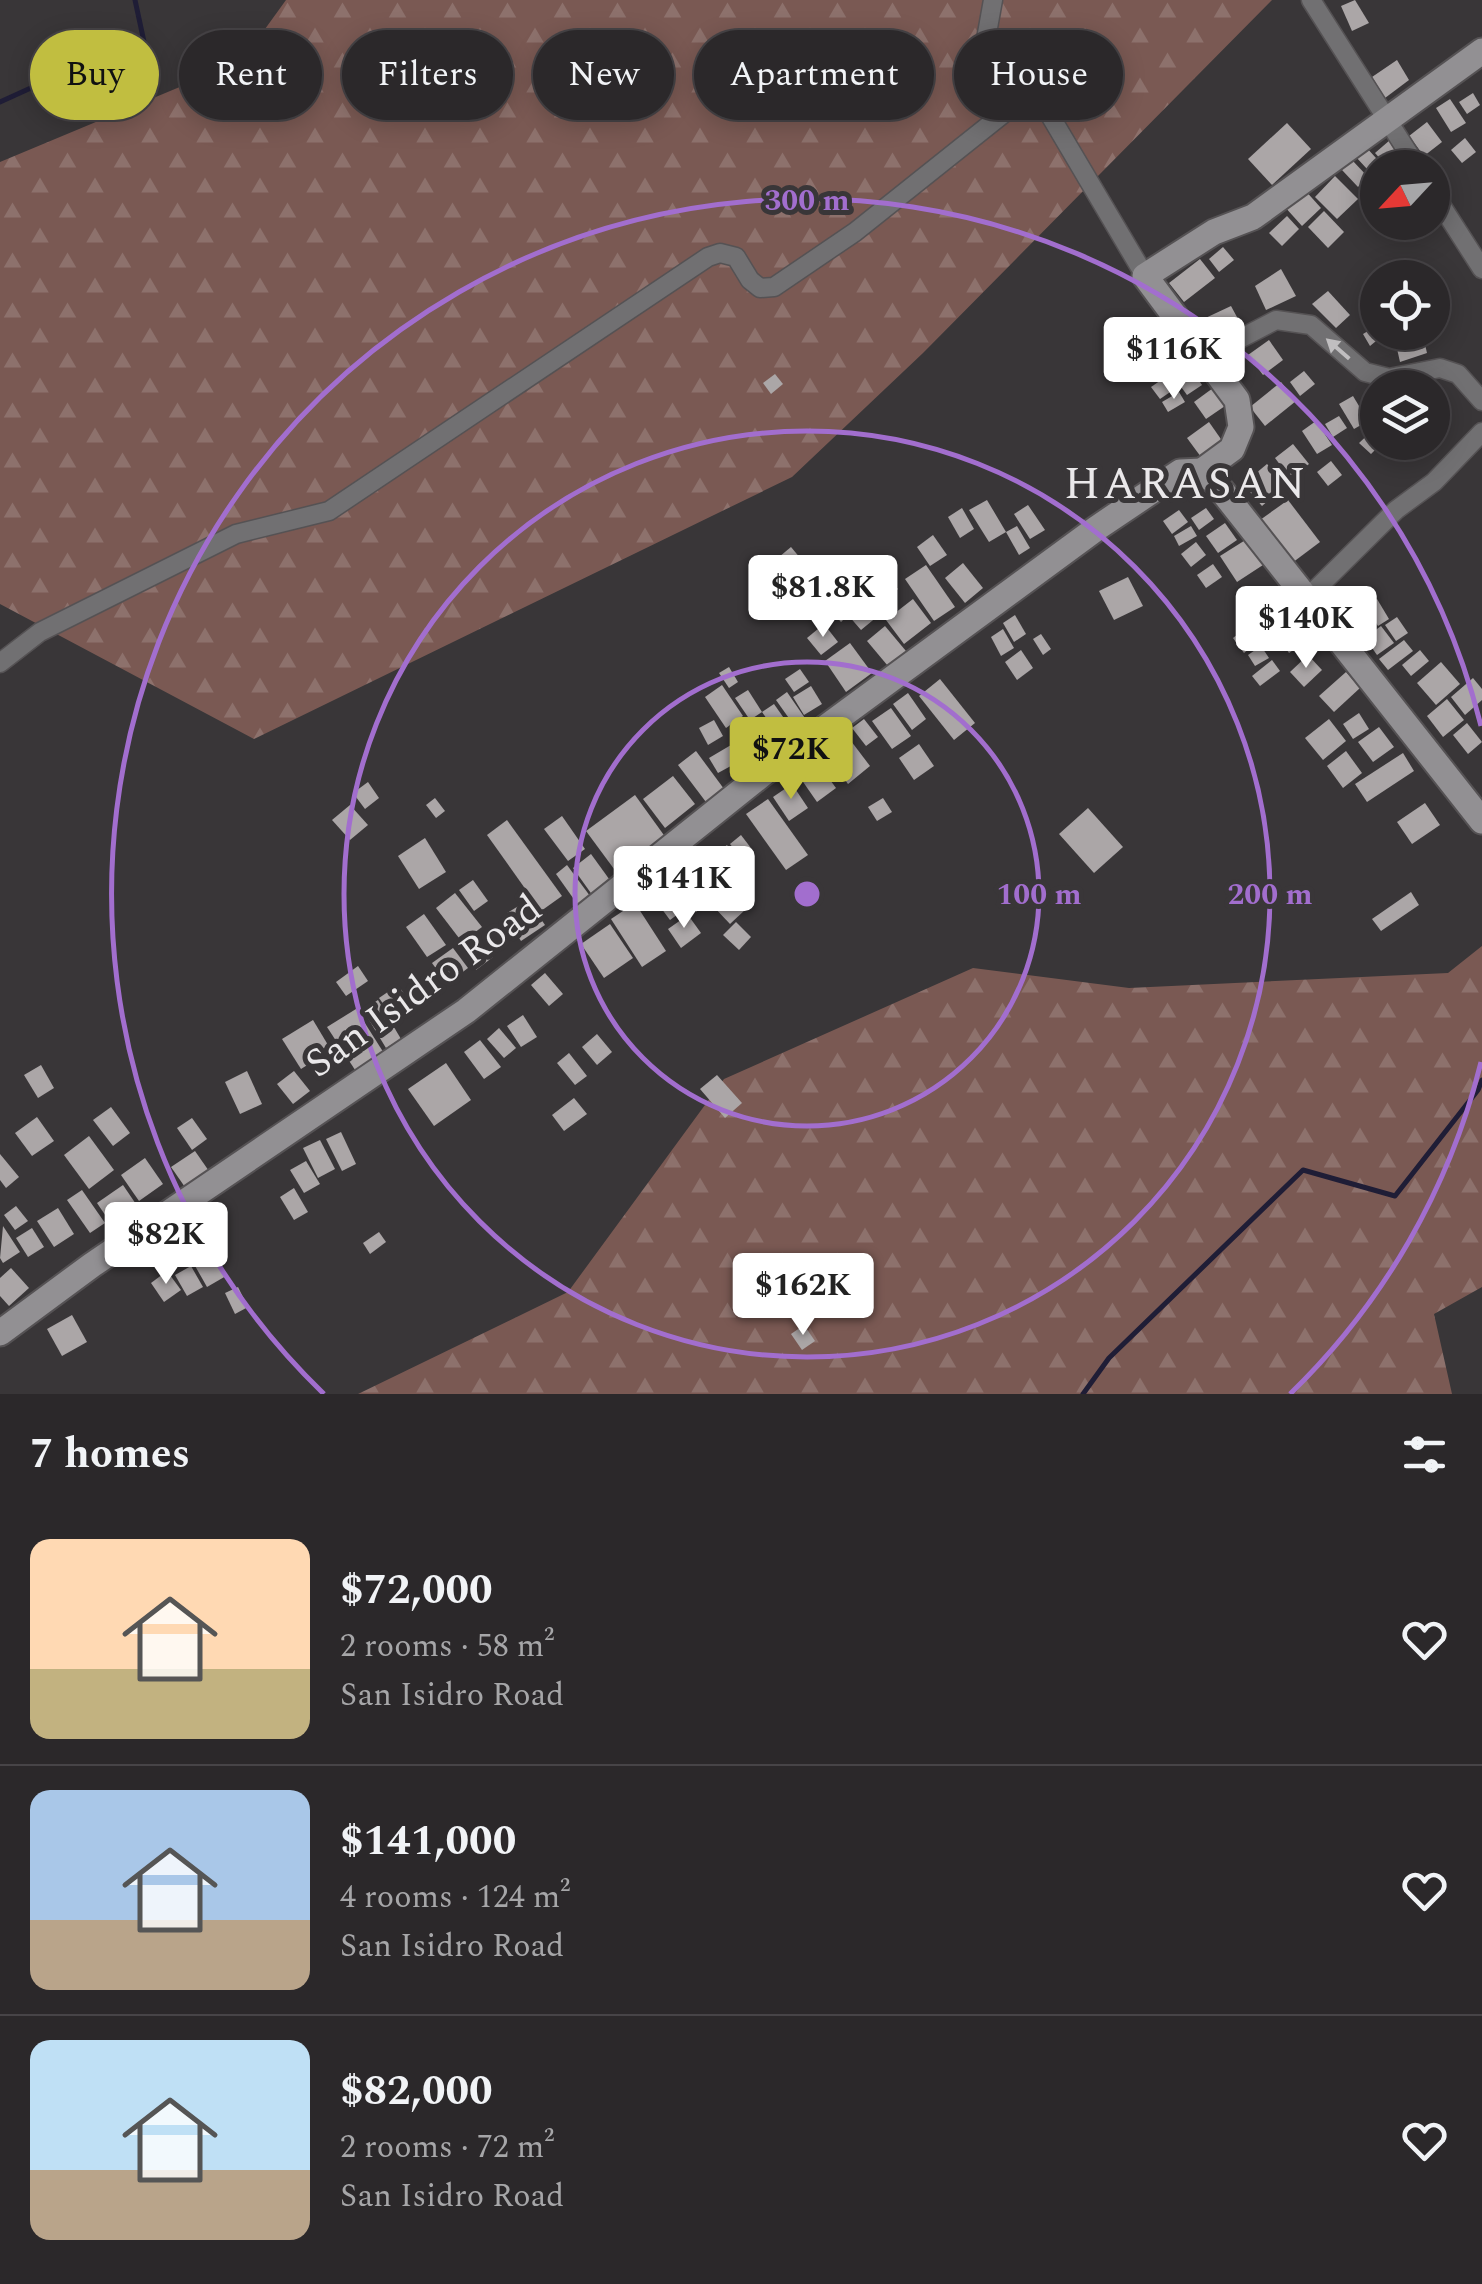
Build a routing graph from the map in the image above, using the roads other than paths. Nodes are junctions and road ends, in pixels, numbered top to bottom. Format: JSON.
{"nodes":[{"id":1,"x":994,"y":0,"type":"edge"},
{"id":2,"x":1310,"y":0,"type":"edge"},
{"id":3,"x":988,"y":30,"type":"edge"},
{"id":4,"x":1482,"y":51,"type":"edge"},
{"id":5,"x":995,"y":120,"type":"edge"},
{"id":6,"x":1053,"y":120,"type":"edge"},
{"id":7,"x":1387,"y":120,"type":"junction"},
{"id":8,"x":1406,"y":150,"type":"edge"},
{"id":9,"x":1450,"y":219,"type":"edge"},
{"id":10,"x":1482,"y":269,"type":"edge"},
{"id":11,"x":1144,"y":276,"type":"junction"},
{"id":12,"x":1205,"y":357,"type":"junction"},
{"id":13,"x":1482,"y":401,"type":"edge"},
{"id":14,"x":1482,"y":432,"type":"edge"},
{"id":15,"x":1202,"y":471,"type":"junction"},
{"id":16,"x":1307,"y":598,"type":"junction"},
{"id":17,"x":0,"y":663,"type":"edge"},
{"id":18,"x":1482,"y":821,"type":"edge"},
{"id":19,"x":0,"y":1333,"type":"edge"}],
"edges":[{"from":1,"to":3,"type":"street"},
{"from":2,"to":7,"type":"street"},
{"from":4,"to":7,"type":"street"},
{"from":5,"to":17,"type":"street"},
{"from":6,"to":11,"type":"street"},
{"from":7,"to":8,"type":"street"},
{"from":7,"to":11,"type":"street"},
{"from":9,"to":10,"type":"street"},
{"from":11,"to":12,"type":"street"},
{"from":13,"to":12,"type":"street","one_way":true},
{"from":12,"to":15,"type":"street"},
{"from":14,"to":16,"type":"street"},
{"from":15,"to":16,"type":"street"},
{"from":15,"to":19,"type":"street","name":"San Isidro Road"},
{"from":16,"to":18,"type":"street"}]}
